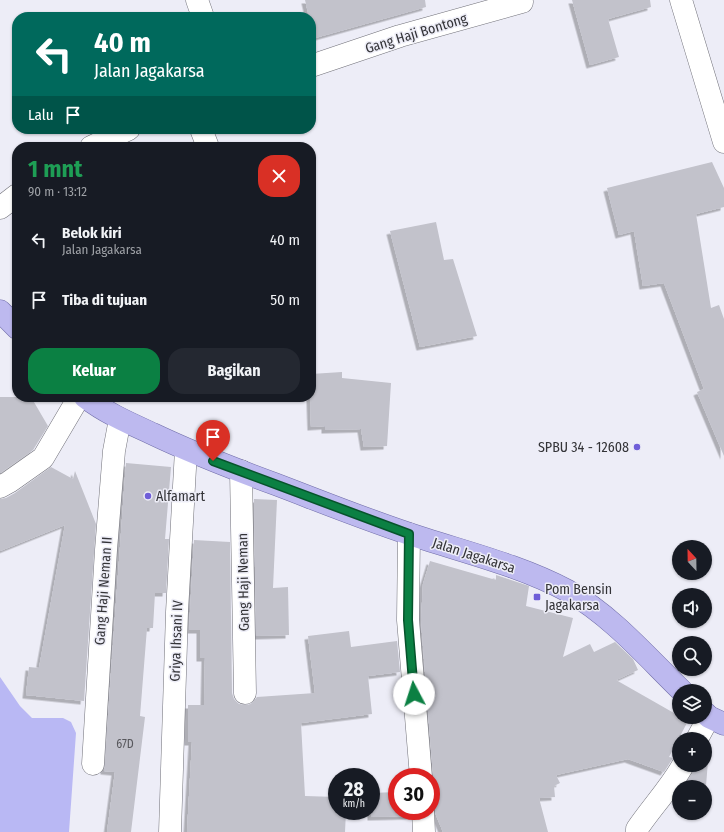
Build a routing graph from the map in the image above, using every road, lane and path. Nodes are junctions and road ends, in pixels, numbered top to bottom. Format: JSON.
{"nodes":[{"id":1,"x":197,"y":0,"type":"edge"},
{"id":2,"x":681,"y":0,"type":"edge"},
{"id":3,"x":522,"y":1,"type":"edge"},
{"id":4,"x":201,"y":12,"type":"edge"},
{"id":5,"x":316,"y":64,"type":"edge"},
{"id":6,"x":119,"y":134,"type":"edge"},
{"id":7,"x":102,"y":142,"type":"edge"},
{"id":8,"x":724,"y":142,"type":"edge"},
{"id":9,"x":12,"y":199,"type":"edge"},
{"id":10,"x":0,"y":208,"type":"edge"},
{"id":11,"x":0,"y":311,"type":"edge"},
{"id":12,"x":12,"y":323,"type":"edge"},
{"id":13,"x":76,"y":402,"type":"edge"},
{"id":14,"x":92,"y":402,"type":"edge"},
{"id":15,"x":120,"y":419,"type":"junction"},
{"id":16,"x":186,"y":450,"type":"junction"},
{"id":17,"x":241,"y":471,"type":"junction"},
{"id":18,"x":0,"y":487,"type":"edge"},
{"id":19,"x":409,"y":534,"type":"junction"},
{"id":20,"x":675,"y":684,"type":"edge"},
{"id":21,"x":245,"y":693,"type":"dead end"},
{"id":22,"x":713,"y":718,"type":"edge"},
{"id":23,"x":702,"y":732,"type":"edge"},
{"id":24,"x":93,"y":764,"type":"dead end"},
{"id":25,"x":420,"y":768,"type":"edge"},
{"id":26,"x":679,"y":772,"type":"edge"},
{"id":27,"x":423,"y":820,"type":"edge"},
{"id":28,"x":170,"y":832,"type":"edge"},
{"id":29,"x":424,"y":832,"type":"edge"},
{"id":30,"x":637,"y":832,"type":"edge"}],
"edges":[{"from":1,"to":4,"type":"street"},
{"from":2,"to":8,"type":"street"},
{"from":3,"to":5,"type":"street","name":"Gang Haji Bontong"},
{"from":6,"to":7,"type":"street"},
{"from":9,"to":10,"type":"street"},
{"from":11,"to":12,"type":"main road"},
{"from":13,"to":18,"type":"street"},
{"from":14,"to":15,"type":"main road","name":"Jalan Jagakarsa"},
{"from":15,"to":16,"type":"main road","name":"Jalan Jagakarsa"},
{"from":15,"to":24,"type":"street","name":"Gang Haji Neman II"},
{"from":16,"to":17,"type":"main road","name":"Jalan Jagakarsa"},
{"from":16,"to":28,"type":"street","name":"Griya Ihsani IV"},
{"from":17,"to":19,"type":"main road","name":"Jalan Jagakarsa"},
{"from":17,"to":21,"type":"street","name":"Gang Haji Neman"},
{"from":19,"to":20,"type":"main road","name":"Jalan Jagakarsa"},
{"from":19,"to":25,"type":"street"},
{"from":22,"to":23,"type":"street"},
{"from":26,"to":30,"type":"street"},
{"from":27,"to":29,"type":"street"}]}
